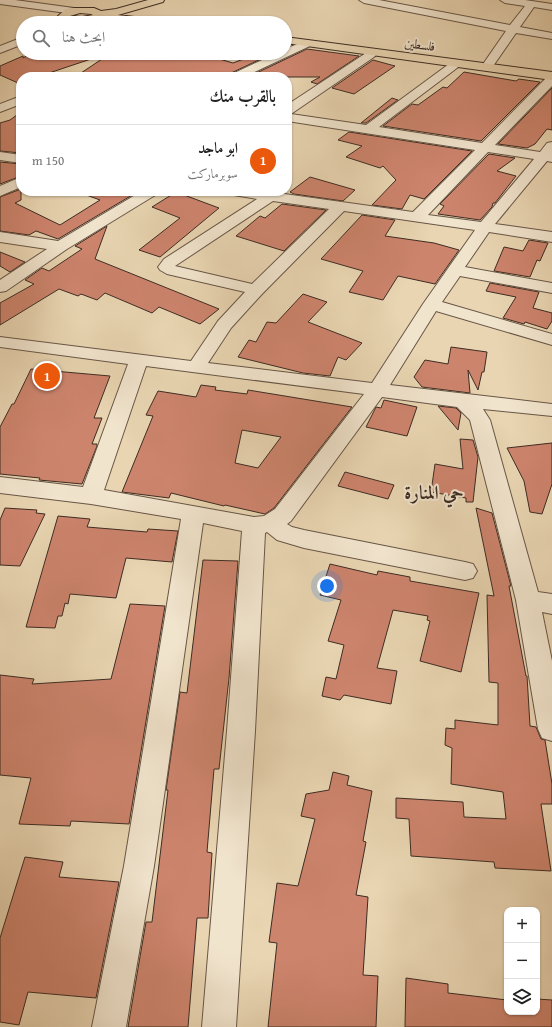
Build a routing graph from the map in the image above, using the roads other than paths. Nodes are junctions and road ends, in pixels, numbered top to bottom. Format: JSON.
{"nodes":[{"id":1,"x":140,"y":0,"type":"edge"},
{"id":2,"x":159,"y":0,"type":"edge"},
{"id":3,"x":364,"y":0,"type":"edge"},
{"id":4,"x":506,"y":0,"type":"edge"},
{"id":5,"x":0,"y":1,"type":"edge"},
{"id":6,"x":531,"y":5,"type":"junction"},
{"id":7,"x":0,"y":7,"type":"edge"},
{"id":8,"x":552,"y":7,"type":"edge"},
{"id":9,"x":95,"y":14,"type":"junction"},
{"id":10,"x":76,"y":15,"type":"junction"},
{"id":11,"x":38,"y":16,"type":"edge"},
{"id":12,"x":73,"y":16,"type":"edge"},
{"id":13,"x":108,"y":16,"type":"edge"},
{"id":14,"x":108,"y":16,"type":"edge"},
{"id":15,"x":126,"y":16,"type":"edge"},
{"id":16,"x":513,"y":29,"type":"junction"},
{"id":17,"x":16,"y":35,"type":"edge"},
{"id":18,"x":552,"y":36,"type":"edge"},
{"id":19,"x":0,"y":42,"type":"edge"},
{"id":20,"x":292,"y":42,"type":"edge"},
{"id":21,"x":16,"y":43,"type":"edge"},
{"id":22,"x":292,"y":44,"type":"edge"},
{"id":23,"x":305,"y":45,"type":"junction"},
{"id":24,"x":0,"y":50,"type":"edge"},
{"id":25,"x":292,"y":51,"type":"edge"},
{"id":26,"x":370,"y":55,"type":"junction"},
{"id":27,"x":272,"y":60,"type":"edge"},
{"id":28,"x":425,"y":61,"type":"junction"},
{"id":29,"x":453,"y":66,"type":"junction"},
{"id":30,"x":487,"y":67,"type":"junction"},
{"id":31,"x":245,"y":72,"type":"edge"},
{"id":32,"x":552,"y":78,"type":"edge"},
{"id":33,"x":16,"y":102,"type":"edge"},
{"id":34,"x":0,"y":108,"type":"edge"},
{"id":35,"x":292,"y":108,"type":"edge"},
{"id":36,"x":292,"y":118,"type":"edge"},
{"id":37,"x":369,"y":129,"type":"junction"},
{"id":38,"x":484,"y":147,"type":"junction"},
{"id":39,"x":549,"y":153,"type":"edge"},
{"id":40,"x":0,"y":156,"type":"edge"},
{"id":41,"x":16,"y":158,"type":"edge"},
{"id":42,"x":16,"y":184,"type":"edge"},
{"id":43,"x":0,"y":192,"type":"edge"},
{"id":44,"x":144,"y":196,"type":"edge"},
{"id":45,"x":264,"y":196,"type":"edge"},
{"id":46,"x":270,"y":197,"type":"junction"},
{"id":47,"x":340,"y":207,"type":"junction"},
{"id":48,"x":416,"y":218,"type":"junction"},
{"id":49,"x":484,"y":228,"type":"junction"},
{"id":50,"x":0,"y":237,"type":"edge"},
{"id":51,"x":552,"y":237,"type":"edge"},
{"id":52,"x":61,"y":246,"type":"junction"},
{"id":53,"x":456,"y":270,"type":"junction"},
{"id":54,"x":0,"y":287,"type":"edge"},
{"id":55,"x":552,"y":288,"type":"edge"},
{"id":56,"x":256,"y":290,"type":"junction"},
{"id":57,"x":432,"y":304,"type":"junction"},
{"id":58,"x":552,"y":340,"type":"edge"},
{"id":59,"x":0,"y":342,"type":"edge"},
{"id":60,"x":139,"y":360,"type":"junction"},
{"id":61,"x":196,"y":367,"type":"junction"},
{"id":62,"x":378,"y":389,"type":"junction"},
{"id":63,"x":463,"y":401,"type":"junction"},
{"id":64,"x":552,"y":410,"type":"edge"},
{"id":65,"x":1,"y":488,"type":"edge"},
{"id":66,"x":91,"y":496,"type":"junction"},
{"id":67,"x":194,"y":513,"type":"junction"},
{"id":68,"x":262,"y":524,"type":"junction"},
{"id":69,"x":465,"y":571,"type":"dead end"},
{"id":70,"x":528,"y":600,"type":"junction"},
{"id":71,"x":552,"y":604,"type":"edge"},
{"id":72,"x":552,"y":729,"type":"edge"},
{"id":73,"x":109,"y":1027,"type":"edge"},
{"id":74,"x":218,"y":1027,"type":"edge"}],
"edges":[{"from":1,"to":9,"type":"main road"},
{"from":2,"to":15,"type":"main road"},
{"from":3,"to":16,"type":"street"},
{"from":4,"to":6,"type":"street"},
{"from":5,"to":10,"type":"street"},
{"from":6,"to":8,"type":"street"},
{"from":6,"to":16,"type":"street"},
{"from":7,"to":11,"type":"street"},
{"from":9,"to":10,"type":"main road"},
{"from":9,"to":13,"type":"main road"},
{"from":9,"to":14,"type":"main road"},
{"from":10,"to":12,"type":"street"},
{"from":16,"to":18,"type":"street"},
{"from":16,"to":30,"type":"street"},
{"from":17,"to":19,"type":"street"},
{"from":20,"to":23,"type":"main road","name":"فلسطين"},
{"from":21,"to":24,"type":"street"},
{"from":22,"to":23,"type":"main road","name":"فلسطين"},
{"from":23,"to":25,"type":"street"},
{"from":23,"to":26,"type":"main road","name":"فلسطين"},
{"from":23,"to":28,"type":"main road","name":"فلسطين"},
{"from":26,"to":28,"type":"main road","name":"فلسطين"},
{"from":26,"to":35,"type":"street"},
{"from":27,"to":31,"type":"street"},
{"from":28,"to":29,"type":"main road","name":"فلسطين"},
{"from":28,"to":30,"type":"main road","name":"فلسطين"},
{"from":29,"to":32,"type":"main road","name":"فلسطين"},
{"from":29,"to":37,"type":"street"},
{"from":30,"to":32,"type":"main road","name":"فلسطين"},
{"from":32,"to":38,"type":"street"},
{"from":33,"to":34,"type":"street"},
{"from":36,"to":37,"type":"street"},
{"from":37,"to":38,"type":"street"},
{"from":38,"to":39,"type":"street"},
{"from":38,"to":48,"type":"street"},
{"from":39,"to":49,"type":"street"},
{"from":40,"to":41,"type":"street"},
{"from":42,"to":43,"type":"street"},
{"from":44,"to":52,"type":"street"},
{"from":45,"to":46,"type":"street"},
{"from":46,"to":47,"type":"street"},
{"from":46,"to":56,"type":"street"},
{"from":47,"to":48,"type":"street"},
{"from":47,"to":56,"type":"street"},
{"from":48,"to":49,"type":"street"},
{"from":49,"to":51,"type":"street"},
{"from":49,"to":53,"type":"street"},
{"from":50,"to":52,"type":"street"},
{"from":52,"to":54,"type":"street"},
{"from":53,"to":55,"type":"street"},
{"from":53,"to":57,"type":"street"},
{"from":56,"to":61,"type":"street"},
{"from":57,"to":58,"type":"street"},
{"from":57,"to":62,"type":"street"},
{"from":59,"to":60,"type":"street"},
{"from":60,"to":61,"type":"street"},
{"from":60,"to":66,"type":"street"},
{"from":61,"to":62,"type":"street"},
{"from":62,"to":63,"type":"street"},
{"from":62,"to":68,"type":"street"},
{"from":63,"to":64,"type":"street"},
{"from":63,"to":70,"type":"street"},
{"from":65,"to":66,"type":"street"},
{"from":66,"to":67,"type":"street"},
{"from":67,"to":68,"type":"street"},
{"from":67,"to":73,"type":"street"},
{"from":68,"to":69,"type":"street"},
{"from":68,"to":74,"type":"street"},
{"from":70,"to":71,"type":"street"},
{"from":70,"to":72,"type":"street"}]}
